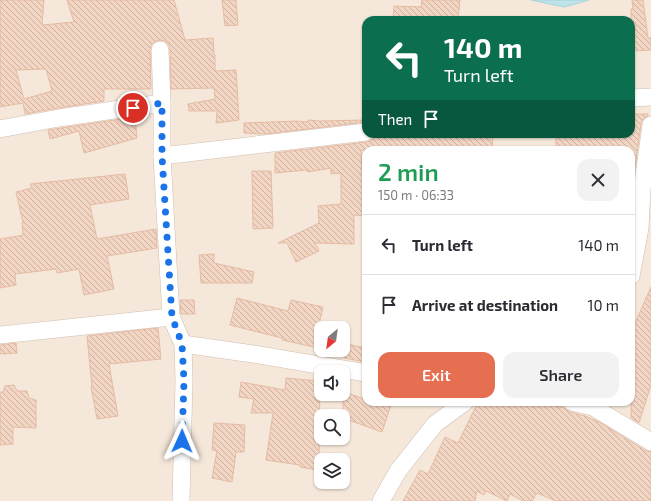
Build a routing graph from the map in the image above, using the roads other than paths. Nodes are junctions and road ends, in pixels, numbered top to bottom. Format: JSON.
{"nodes":[{"id":1,"x":160,"y":50,"type":"dead end"},
{"id":2,"x":651,"y":97,"type":"edge"},
{"id":3,"x":635,"y":98,"type":"edge"},
{"id":4,"x":162,"y":103,"type":"junction"},
{"id":5,"x":651,"y":124,"type":"edge"},
{"id":6,"x":0,"y":129,"type":"edge"},
{"id":7,"x":362,"y":133,"type":"edge"},
{"id":8,"x":162,"y":156,"type":"junction"},
{"id":9,"x":635,"y":255,"type":"edge"},
{"id":10,"x":172,"y":317,"type":"junction"},
{"id":11,"x":0,"y":335,"type":"edge"},
{"id":12,"x":182,"y":344,"type":"junction"},
{"id":13,"x":362,"y":372,"type":"edge"},
{"id":14,"x":460,"y":406,"type":"edge"},
{"id":15,"x":597,"y":406,"type":"edge"},
{"id":16,"x":651,"y":442,"type":"edge"},
{"id":17,"x":181,"y":501,"type":"edge"},
{"id":18,"x":381,"y":501,"type":"edge"}],
"edges":[{"from":1,"to":4,"type":"street"},
{"from":2,"to":3,"type":"street"},
{"from":4,"to":6,"type":"street"},
{"from":4,"to":8,"type":"street"},
{"from":5,"to":9,"type":"street"},
{"from":7,"to":8,"type":"street"},
{"from":8,"to":10,"type":"street"},
{"from":10,"to":11,"type":"street"},
{"from":10,"to":12,"type":"street"},
{"from":12,"to":13,"type":"street"},
{"from":12,"to":17,"type":"street"},
{"from":14,"to":18,"type":"street"},
{"from":15,"to":16,"type":"street"}]}
